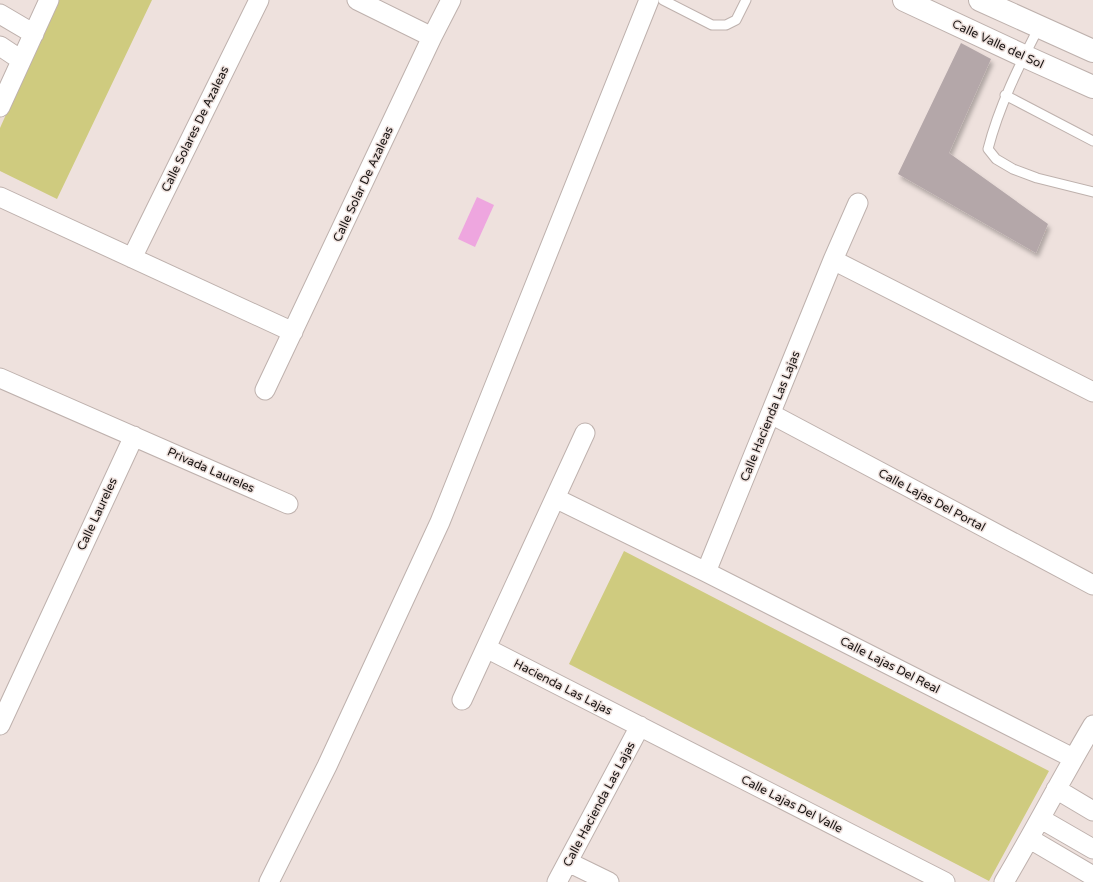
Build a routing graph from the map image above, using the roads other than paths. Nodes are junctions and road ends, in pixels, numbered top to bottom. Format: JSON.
{"nodes":[{"id":1,"x":49,"y":0,"type":"edge"},
{"id":2,"x":259,"y":0,"type":"edge"},
{"id":3,"x":357,"y":0,"type":"edge"},
{"id":4,"x":451,"y":0,"type":"edge"},
{"id":5,"x":649,"y":0,"type":"edge"},
{"id":6,"x":663,"y":0,"type":"edge"},
{"id":7,"x":746,"y":0,"type":"edge"},
{"id":8,"x":904,"y":0,"type":"edge"},
{"id":9,"x":980,"y":0,"type":"edge"},
{"id":10,"x":0,"y":14,"type":"edge"},
{"id":11,"x":1039,"y":27,"type":"junction"},
{"id":12,"x":34,"y":34,"type":"junction"},
{"id":13,"x":432,"y":37,"type":"junction"},
{"id":14,"x":0,"y":46,"type":"edge"},
{"id":15,"x":1093,"y":51,"type":"edge"},
{"id":16,"x":1024,"y":56,"type":"junction"},
{"id":17,"x":21,"y":60,"type":"junction"},
{"id":18,"x":1093,"y":87,"type":"edge"},
{"id":19,"x":1005,"y":95,"type":"junction"},
{"id":20,"x":0,"y":107,"type":"edge"},
{"id":21,"x":1093,"y":141,"type":"edge"},
{"id":22,"x":1093,"y":192,"type":"edge"},
{"id":23,"x":0,"y":197,"type":"edge"},
{"id":24,"x":858,"y":203,"type":"dead end"},
{"id":25,"x":132,"y":258,"type":"junction"},
{"id":26,"x":833,"y":260,"type":"junction"},
{"id":27,"x":293,"y":332,"type":"junction"},
{"id":28,"x":0,"y":378,"type":"edge"},
{"id":29,"x":265,"y":390,"type":"dead end"},
{"id":30,"x":1093,"y":392,"type":"edge"},
{"id":31,"x":770,"y":414,"type":"junction"},
{"id":32,"x":585,"y":433,"type":"dead end"},
{"id":33,"x":134,"y":436,"type":"junction"},
{"id":34,"x":555,"y":498,"type":"junction"},
{"id":35,"x":288,"y":504,"type":"dead end"},
{"id":36,"x":706,"y":572,"type":"junction"},
{"id":37,"x":1093,"y":585,"type":"edge"},
{"id":38,"x":486,"y":648,"type":"junction"},
{"id":39,"x":462,"y":700,"type":"dead end"},
{"id":40,"x":0,"y":725,"type":"edge"},
{"id":41,"x":1093,"y":725,"type":"edge"},
{"id":42,"x":640,"y":726,"type":"junction"},
{"id":43,"x":1073,"y":758,"type":"junction"},
{"id":44,"x":1056,"y":790,"type":"junction"},
{"id":45,"x":1093,"y":811,"type":"edge"},
{"id":46,"x":1041,"y":819,"type":"junction"},
{"id":47,"x":1030,"y":839,"type":"junction"},
{"id":48,"x":1093,"y":849,"type":"edge"},
{"id":49,"x":568,"y":862,"type":"junction"},
{"id":50,"x":1093,"y":876,"type":"edge"},
{"id":51,"x":269,"y":882,"type":"edge"},
{"id":52,"x":558,"y":882,"type":"edge"},
{"id":53,"x":609,"y":882,"type":"edge"},
{"id":54,"x":945,"y":882,"type":"edge"},
{"id":55,"x":1004,"y":882,"type":"edge"}],
"edges":[{"from":1,"to":12,"type":"street"},
{"from":2,"to":25,"type":"street","name":"Calle Solares De Azaleas"},
{"from":3,"to":13,"type":"street"},
{"from":4,"to":13,"type":"street","name":"Calle Solar De Azaleas"},
{"from":5,"to":51,"type":"street"},
{"from":6,"to":7,"type":"lane"},
{"from":8,"to":16,"type":"main road","name":"Calle Valle del Sol"},
{"from":9,"to":11,"type":"main road"},
{"from":10,"to":12,"type":"street"},
{"from":11,"to":15,"type":"main road"},
{"from":11,"to":16,"type":"lane"},
{"from":12,"to":17,"type":"street"},
{"from":13,"to":27,"type":"street","name":"Calle Solar De Azaleas"},
{"from":14,"to":17,"type":"street"},
{"from":16,"to":18,"type":"main road","name":"Calle Valle del Sol"},
{"from":16,"to":19,"type":"lane"},
{"from":17,"to":20,"type":"street"},
{"from":19,"to":21,"type":"lane"},
{"from":19,"to":22,"type":"lane"},
{"from":23,"to":25,"type":"street"},
{"from":24,"to":26,"type":"street","name":"Calle Hacienda Las Lajas"},
{"from":25,"to":27,"type":"street"},
{"from":26,"to":30,"type":"street"},
{"from":26,"to":31,"type":"street","name":"Calle Hacienda Las Lajas"},
{"from":27,"to":29,"type":"street","name":"Calle Solar De Azaleas"},
{"from":28,"to":33,"type":"street"},
{"from":31,"to":36,"type":"street","name":"Calle Hacienda Las Lajas"},
{"from":31,"to":37,"type":"street","name":"Calle Lajas Del Portal"},
{"from":32,"to":34,"type":"street"},
{"from":33,"to":35,"type":"street","name":"Privada Laureles"},
{"from":33,"to":40,"type":"street","name":"Calle Laureles"},
{"from":34,"to":36,"type":"street"},
{"from":34,"to":38,"type":"street"},
{"from":36,"to":43,"type":"street","name":"Calle Lajas Del Real"},
{"from":38,"to":39,"type":"street"},
{"from":38,"to":42,"type":"street","name":"Hacienda Las Lajas"},
{"from":41,"to":43,"type":"street"},
{"from":42,"to":49,"type":"street","name":"Calle Hacienda Las Lajas"},
{"from":42,"to":54,"type":"street","name":"Calle Lajas Del Valle"},
{"from":43,"to":44,"type":"street"},
{"from":44,"to":45,"type":"street"},
{"from":44,"to":46,"type":"street"},
{"from":46,"to":47,"type":"street"},
{"from":46,"to":48,"type":"street"},
{"from":47,"to":50,"type":"street"},
{"from":47,"to":55,"type":"street"},
{"from":49,"to":52,"type":"street","name":"Calle Hacienda Las Lajas"},
{"from":49,"to":53,"type":"street"}]}
